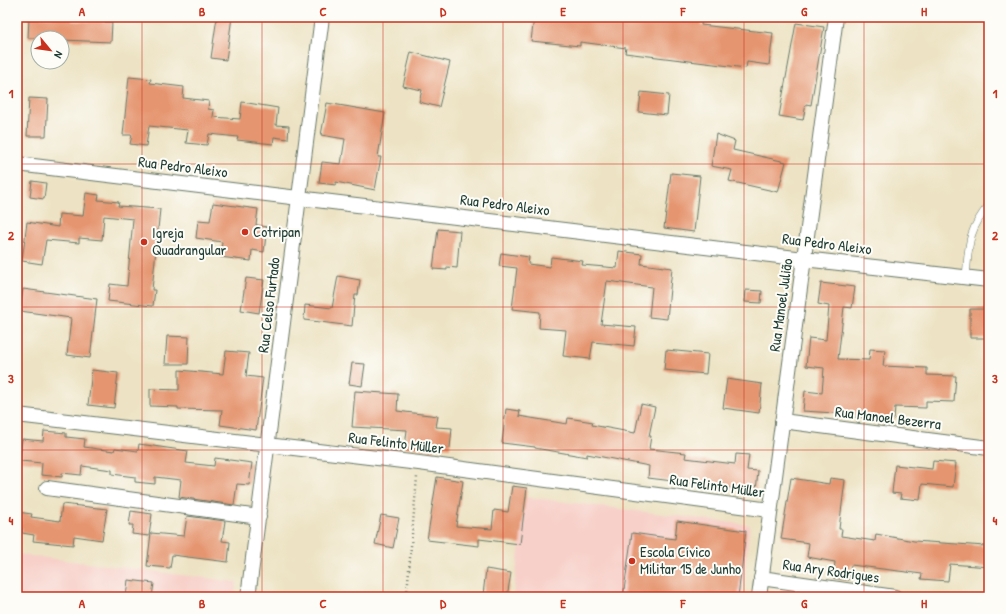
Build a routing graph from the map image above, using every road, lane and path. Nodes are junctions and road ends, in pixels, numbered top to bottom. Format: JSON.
{"nodes":[{"id":1,"x":322,"y":17,"type":"edge"},
{"id":2,"x":836,"y":17,"type":"edge"},
{"id":3,"x":17,"y":164,"type":"edge"},
{"id":4,"x":300,"y":198,"type":"junction"},
{"id":5,"x":989,"y":205,"type":"edge"},
{"id":6,"x":804,"y":259,"type":"junction"},
{"id":7,"x":966,"y":277,"type":"junction"},
{"id":8,"x":989,"y":280,"type":"edge"},
{"id":9,"x":17,"y":415,"type":"edge"},
{"id":10,"x":782,"y":421,"type":"junction"},
{"id":11,"x":268,"y":444,"type":"junction"},
{"id":12,"x":989,"y":448,"type":"edge"},
{"id":13,"x":419,"y":463,"type":"junction"},
{"id":14,"x":47,"y":488,"type":"dead end"},
{"id":15,"x":770,"y":510,"type":"junction"},
{"id":16,"x":259,"y":517,"type":"junction"},
{"id":17,"x":762,"y":578,"type":"junction"},
{"id":18,"x":248,"y":597,"type":"edge"},
{"id":19,"x":410,"y":597,"type":"edge"},
{"id":20,"x":759,"y":597,"type":"edge"},
{"id":21,"x":895,"y":597,"type":"edge"}],
"edges":[{"from":1,"to":4,"type":"street","name":"Rua Celso Furtado"},
{"from":2,"to":6,"type":"street","name":"Rua Manoel Julião"},
{"from":3,"to":4,"type":"street","name":"Rua Pedro Aleixo"},
{"from":4,"to":6,"type":"street","name":"Rua Pedro Aleixo"},
{"from":4,"to":11,"type":"street","name":"Rua Celso Furtado"},
{"from":5,"to":7,"type":"lane"},
{"from":6,"to":7,"type":"street","name":"Rua Pedro Aleixo"},
{"from":6,"to":10,"type":"street","name":"Rua Manoel Julião"},
{"from":7,"to":8,"type":"street","name":"Rua Pedro Aleixo"},
{"from":9,"to":11,"type":"street","name":"Rua Felinto Müller"},
{"from":10,"to":12,"type":"street","name":"Rua Manoel Bezerra"},
{"from":10,"to":15,"type":"street","name":"Rua Manoel Julião"},
{"from":11,"to":13,"type":"street","name":"Rua Felinto Müller"},
{"from":11,"to":16,"type":"street","name":"Rua Celso Furtado"},
{"from":13,"to":15,"type":"street","name":"Rua Felinto Müller"},
{"from":13,"to":19,"type":"path"},
{"from":14,"to":16,"type":"street"},
{"from":15,"to":17,"type":"street","name":"Rua Manoel Julião"},
{"from":16,"to":18,"type":"street","name":"Rua Celso Furtado"},
{"from":17,"to":20,"type":"street","name":"Rua Manoel Julião"},
{"from":17,"to":21,"type":"street","name":"Rua Ary Rodrigues"}]}
